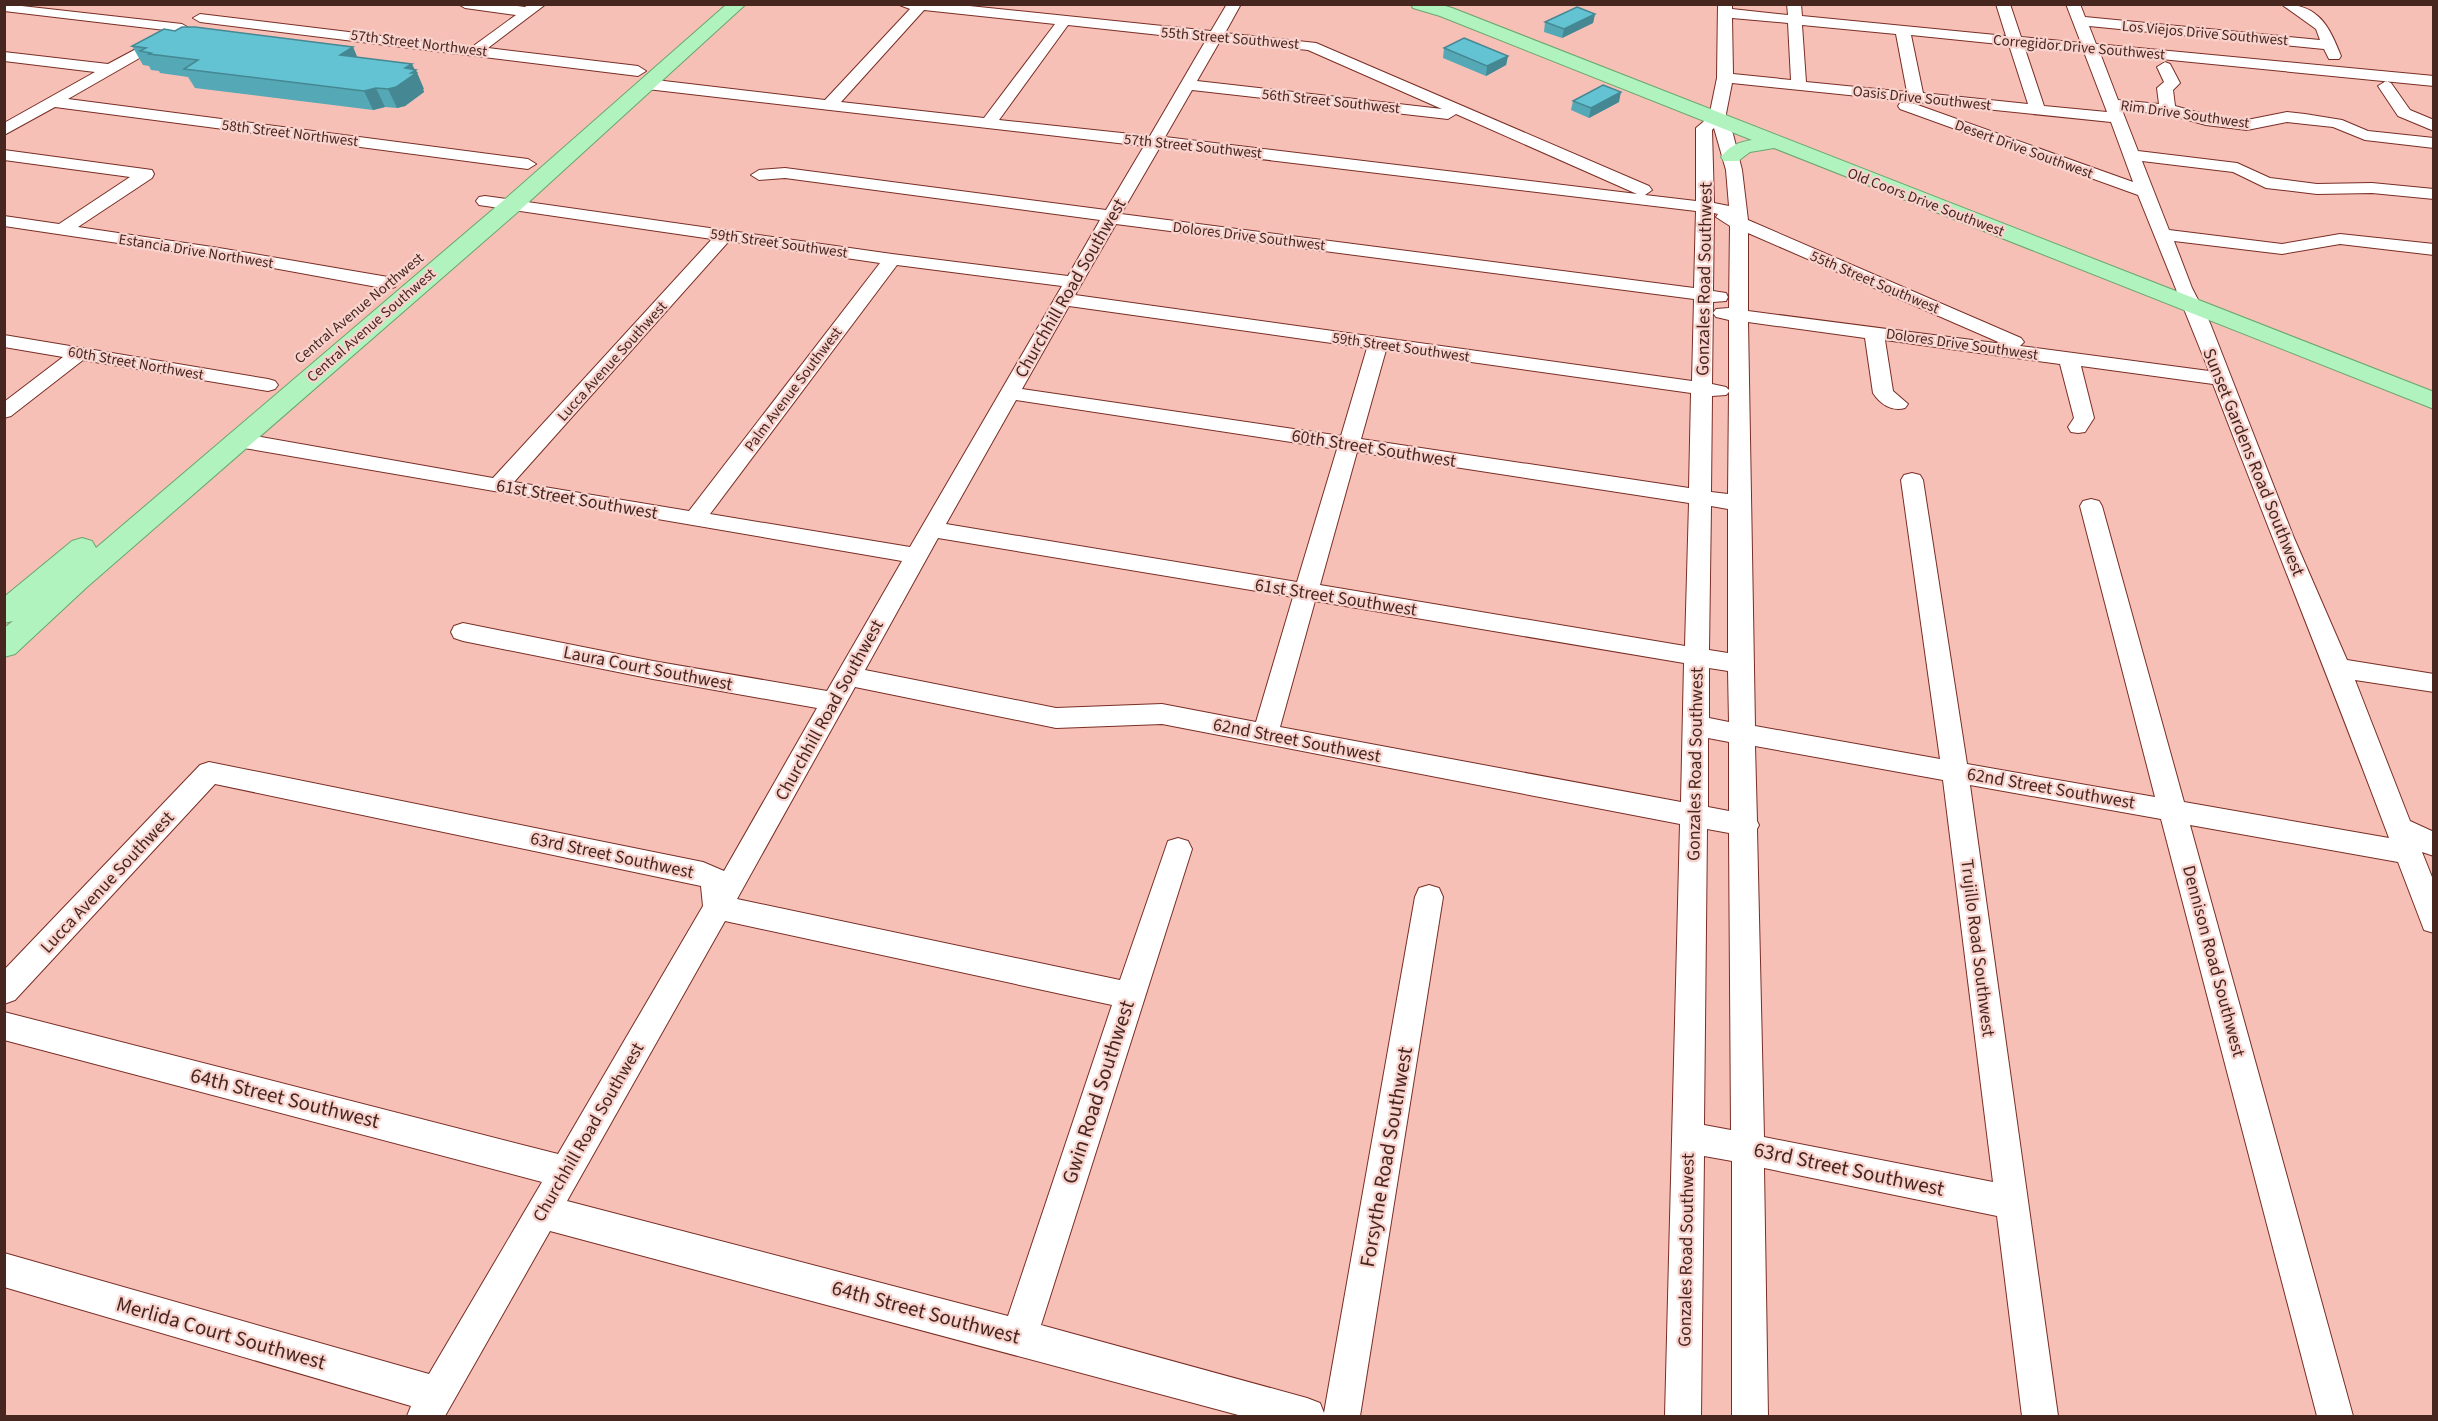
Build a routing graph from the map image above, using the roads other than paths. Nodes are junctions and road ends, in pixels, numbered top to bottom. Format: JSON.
{"nodes":[{"id":1,"x":465,"y":4,"type":"edge"},
{"id":2,"x":716,"y":4,"type":"edge"},
{"id":3,"x":738,"y":4,"type":"edge"},
{"id":4,"x":904,"y":4,"type":"edge"},
{"id":5,"x":1234,"y":4,"type":"edge"},
{"id":6,"x":1419,"y":4,"type":"edge"},
{"id":7,"x":1794,"y":4,"type":"edge"},
{"id":8,"x":2003,"y":4,"type":"edge"},
{"id":9,"x":2073,"y":4,"type":"edge"},
{"id":10,"x":2288,"y":4,"type":"edge"},
{"id":11,"x":222,"y":6,"type":"edge"},
{"id":12,"x":921,"y":6,"type":"junction"},
{"id":13,"x":4,"y":7,"type":"edge"},
{"id":14,"x":534,"y":8,"type":"edge"},
{"id":15,"x":1725,"y":9,"type":"edge"},
{"id":16,"x":200,"y":18,"type":"junction"},
{"id":17,"x":1795,"y":20,"type":"junction"},
{"id":18,"x":1064,"y":21,"type":"junction"},
{"id":19,"x":2078,"y":21,"type":"junction"},
{"id":20,"x":182,"y":28,"type":"junction"},
{"id":21,"x":1903,"y":31,"type":"junction"},
{"id":22,"x":1215,"y":38,"type":"junction"},
{"id":23,"x":2016,"y":41,"type":"junction"},
{"id":24,"x":2331,"y":45,"type":"junction"},
{"id":25,"x":2090,"y":49,"type":"junction"},
{"id":26,"x":477,"y":50,"type":"junction"},
{"id":27,"x":4,"y":56,"type":"edge"},
{"id":28,"x":2165,"y":67,"type":"dead end"},
{"id":29,"x":110,"y":69,"type":"junction"},
{"id":30,"x":2344,"y":71,"type":"junction"},
{"id":31,"x":643,"y":77,"type":"junction"},
{"id":32,"x":1725,"y":78,"type":"junction"},
{"id":33,"x":2433,"y":81,"type":"edge"},
{"id":34,"x":1799,"y":84,"type":"junction"},
{"id":35,"x":1189,"y":85,"type":"junction"},
{"id":36,"x":2386,"y":86,"type":"dead end"},
{"id":37,"x":1869,"y":92,"type":"junction"},
{"id":38,"x":1916,"y":97,"type":"junction"},
{"id":39,"x":52,"y":102,"type":"junction"},
{"id":40,"x":830,"y":104,"type":"junction"},
{"id":41,"x":2166,"y":109,"type":"junction"},
{"id":42,"x":4,"y":110,"type":"edge"},
{"id":43,"x":2038,"y":110,"type":"junction"},
{"id":44,"x":2116,"y":111,"type":"junction"},
{"id":45,"x":32,"y":114,"type":"junction"},
{"id":46,"x":1473,"y":116,"type":"junction"},
{"id":47,"x":1717,"y":119,"type":"junction"},
{"id":48,"x":988,"y":123,"type":"junction"},
{"id":49,"x":2433,"y":126,"type":"edge"},
{"id":50,"x":4,"y":130,"type":"edge"},
{"id":51,"x":1156,"y":141,"type":"junction"},
{"id":52,"x":1775,"y":142,"type":"junction"},
{"id":53,"x":2433,"y":143,"type":"edge"},
{"id":54,"x":4,"y":155,"type":"edge"},
{"id":55,"x":2133,"y":155,"type":"junction"},
{"id":56,"x":1731,"y":157,"type":"junction"},
{"id":57,"x":528,"y":164,"type":"junction"},
{"id":58,"x":759,"y":175,"type":"dead end"},
{"id":59,"x":2146,"y":192,"type":"junction"},
{"id":60,"x":2433,"y":194,"type":"edge"},
{"id":61,"x":485,"y":201,"type":"junction"},
{"id":62,"x":1668,"y":201,"type":"junction"},
{"id":63,"x":512,"y":205,"type":"junction"},
{"id":64,"x":1705,"y":208,"type":"junction"},
{"id":65,"x":466,"y":217,"type":"dead end"},
{"id":66,"x":1738,"y":217,"type":"junction"},
{"id":67,"x":1110,"y":218,"type":"junction"},
{"id":68,"x":4,"y":220,"type":"edge"},
{"id":69,"x":63,"y":229,"type":"junction"},
{"id":70,"x":2162,"y":234,"type":"junction"},
{"id":71,"x":725,"y":236,"type":"junction"},
{"id":72,"x":2379,"y":242,"type":"junction"},
{"id":73,"x":2433,"y":250,"type":"edge"},
{"id":74,"x":892,"y":259,"type":"junction"},
{"id":75,"x":2389,"y":260,"type":"dead end"},
{"id":76,"x":397,"y":275,"type":"joint"},
{"id":77,"x":1069,"y":290,"type":"junction"},
{"id":78,"x":1702,"y":303,"type":"junction"},
{"id":79,"x":2191,"y":306,"type":"junction"},
{"id":80,"x":1739,"y":308,"type":"junction"},
{"id":81,"x":333,"y":330,"type":"dead end"},
{"id":82,"x":1874,"y":332,"type":"junction"},
{"id":83,"x":4,"y":341,"type":"edge"},
{"id":84,"x":1378,"y":345,"type":"junction"},
{"id":85,"x":80,"y":353,"type":"junction"},
{"id":86,"x":2043,"y":355,"type":"junction"},
{"id":87,"x":2069,"y":359,"type":"junction"},
{"id":88,"x":276,"y":378,"type":"joint"},
{"id":89,"x":2221,"y":379,"type":"junction"},
{"id":90,"x":1702,"y":389,"type":"junction"},
{"id":91,"x":1010,"y":393,"type":"junction"},
{"id":92,"x":1739,"y":394,"type":"junction"},
{"id":93,"x":2433,"y":400,"type":"edge"},
{"id":94,"x":1898,"y":404,"type":"dead end"},
{"id":95,"x":4,"y":412,"type":"edge"},
{"id":96,"x":2078,"y":427,"type":"dead end"},
{"id":97,"x":238,"y":440,"type":"junction"},
{"id":98,"x":1350,"y":444,"type":"junction"},
{"id":99,"x":1912,"y":480,"type":"dead end"},
{"id":100,"x":498,"y":486,"type":"junction"},
{"id":101,"x":1700,"y":497,"type":"junction"},
{"id":102,"x":1739,"y":503,"type":"junction"},
{"id":103,"x":2091,"y":506,"type":"dead end"},
{"id":104,"x":694,"y":519,"type":"junction"},
{"id":105,"x":932,"y":529,"type":"junction"},
{"id":106,"x":916,"y":556,"type":"junction"},
{"id":107,"x":1307,"y":592,"type":"junction"},
{"id":108,"x":4,"y":613,"type":"edge"},
{"id":109,"x":463,"y":632,"type":"dead end"},
{"id":110,"x":4,"y":646,"type":"edge"},
{"id":111,"x":1697,"y":657,"type":"junction"},
{"id":112,"x":1741,"y":664,"type":"junction"},
{"id":113,"x":2338,"y":668,"type":"junction"},
{"id":114,"x":848,"y":676,"type":"junction"},
{"id":115,"x":2433,"y":683,"type":"edge"},
{"id":116,"x":834,"y":702,"type":"junction"},
{"id":117,"x":1696,"y":726,"type":"junction"},
{"id":118,"x":1265,"y":734,"type":"junction"},
{"id":119,"x":1742,"y":734,"type":"junction"},
{"id":120,"x":1954,"y":771,"type":"junction"},
{"id":121,"x":209,"y":772,"type":"joint"},
{"id":122,"x":2174,"y":810,"type":"junction"},
{"id":123,"x":1692,"y":815,"type":"junction"},
{"id":124,"x":1744,"y":825,"type":"junction"},
{"id":125,"x":2403,"y":841,"type":"junction"},
{"id":126,"x":2433,"y":845,"type":"edge"},
{"id":127,"x":1178,"y":849,"type":"dead end"},
{"id":128,"x":1429,"y":897,"type":"dead end"},
{"id":129,"x":718,"y":907,"type":"junction"},
{"id":130,"x":2433,"y":921,"type":"edge"},
{"id":131,"x":4,"y":991,"type":"edge"},
{"id":132,"x":1130,"y":996,"type":"junction"},
{"id":133,"x":4,"y":1026,"type":"edge"},
{"id":134,"x":1688,"y":1137,"type":"junction"},
{"id":135,"x":1749,"y":1148,"type":"junction"},
{"id":136,"x":566,"y":1172,"type":"junction"},
{"id":137,"x":2010,"y":1202,"type":"junction"},
{"id":138,"x":543,"y":1212,"type":"junction"},
{"id":139,"x":4,"y":1270,"type":"edge"},
{"id":140,"x":1019,"y":1337,"type":"junction"},
{"id":141,"x":431,"y":1406,"type":"edge"},
{"id":142,"x":1307,"y":1416,"type":"edge"},
{"id":143,"x":1342,"y":1416,"type":"edge"},
{"id":144,"x":1683,"y":1416,"type":"edge"},
{"id":145,"x":1750,"y":1416,"type":"edge"},
{"id":146,"x":2040,"y":1416,"type":"edge"},
{"id":147,"x":2335,"y":1416,"type":"edge"}],
"edges":[{"from":1,"to":14,"type":"street"},
{"from":2,"to":31,"type":"main road"},
{"from":3,"to":31,"type":"main road","name":"Central Avenue Southwest"},
{"from":4,"to":12,"type":"street","name":"55th Street Southwest"},
{"from":5,"to":22,"type":"street","name":"Churchhill Road Southwest"},
{"from":6,"to":47,"type":"main road","name":"Old Coors Drive Southwest"},
{"from":7,"to":17,"type":"street"},
{"from":8,"to":23,"type":"street"},
{"from":9,"to":19,"type":"street","name":"Sunset Gardens Road Southwest"},
{"from":10,"to":24,"type":"street"},
{"from":11,"to":16,"type":"street"},
{"from":12,"to":18,"type":"street","name":"55th Street Southwest"},
{"from":12,"to":40,"type":"street"},
{"from":13,"to":20,"type":"street"},
{"from":14,"to":26,"type":"street"},
{"from":15,"to":17,"type":"street","name":"Corregidor Drive Southwest"},
{"from":15,"to":32,"type":"street","name":"Gonzales Road Southwest"},
{"from":16,"to":20,"type":"street"},
{"from":16,"to":26,"type":"street","name":"57th Street Northwest"},
{"from":17,"to":21,"type":"street","name":"Corregidor Drive Southwest"},
{"from":17,"to":34,"type":"street"},
{"from":18,"to":22,"type":"street","name":"55th Street Southwest"},
{"from":18,"to":48,"type":"street"},
{"from":19,"to":24,"type":"street","name":"Los Viejos Drive Southwest"},
{"from":19,"to":25,"type":"street","name":"Sunset Gardens Road Southwest"},
{"from":20,"to":29,"type":"street"},
{"from":21,"to":23,"type":"street","name":"Corregidor Drive Southwest"},
{"from":21,"to":38,"type":"street"},
{"from":22,"to":35,"type":"street","name":"Churchhill Road Southwest"},
{"from":22,"to":46,"type":"street","name":"55th Street Southwest"},
{"from":23,"to":25,"type":"street","name":"Corregidor Drive Southwest"},
{"from":23,"to":43,"type":"street"},
{"from":24,"to":30,"type":"street"},
{"from":25,"to":30,"type":"street","name":"Corregidor Drive Southwest"},
{"from":25,"to":44,"type":"street","name":"Sunset Gardens Road Southwest"},
{"from":26,"to":31,"type":"street","name":"57th Street Northwest"},
{"from":27,"to":29,"type":"street"},
{"from":28,"to":41,"type":"street"},
{"from":29,"to":39,"type":"street"},
{"from":30,"to":33,"type":"street","name":"Corregidor Drive Southwest"},
{"from":31,"to":40,"type":"street","name":"57th Street Southwest"},
{"from":31,"to":57,"type":"main road"},
{"from":31,"to":63,"type":"main road","name":"Central Avenue Southwest"},
{"from":32,"to":34,"type":"street","name":"Oasis Drive Southwest"},
{"from":32,"to":47,"type":"street","name":"Gonzales Road Southwest"},
{"from":34,"to":37,"type":"street","name":"Oasis Drive Southwest"},
{"from":35,"to":46,"type":"street","name":"56th Street Southwest"},
{"from":35,"to":51,"type":"street","name":"Churchhill Road Southwest"},
{"from":36,"to":49,"type":"street"},
{"from":37,"to":38,"type":"street","name":"Oasis Drive Southwest"},
{"from":37,"to":59,"type":"street","name":"Desert Drive Southwest"},
{"from":38,"to":43,"type":"street","name":"Oasis Drive Southwest"},
{"from":39,"to":45,"type":"street"},
{"from":39,"to":57,"type":"street","name":"58th Street Northwest"},
{"from":40,"to":48,"type":"street","name":"57th Street Southwest"},
{"from":41,"to":44,"type":"street","name":"Rim Drive Southwest"},
{"from":41,"to":53,"type":"street","name":"Rim Drive Southwest"},
{"from":42,"to":45,"type":"street"},
{"from":43,"to":44,"type":"street","name":"Oasis Drive Southwest"},
{"from":44,"to":55,"type":"street","name":"Sunset Gardens Road Southwest"},
{"from":45,"to":50,"type":"street"},
{"from":46,"to":62,"type":"street","name":"55th Street Southwest"},
{"from":47,"to":52,"type":"main road","name":"Old Coors Drive Southwest"},
{"from":47,"to":56,"type":"street","name":"Gonzales Road Southwest"},
{"from":47,"to":64,"type":"street","name":"Gonzales Road Southwest"},
{"from":48,"to":51,"type":"street","name":"57th Street Southwest"},
{"from":51,"to":62,"type":"street","name":"57th Street Southwest"},
{"from":51,"to":67,"type":"street","name":"Churchhill Road Southwest"},
{"from":52,"to":56,"type":"main road"},
{"from":52,"to":79,"type":"main road","name":"Old Coors Drive Southwest"},
{"from":54,"to":69,"type":"street"},
{"from":55,"to":59,"type":"street","name":"Sunset Gardens Road Southwest"},
{"from":55,"to":60,"type":"street"},
{"from":56,"to":66,"type":"street","name":"Gonzales Road Southwest"},
{"from":57,"to":61,"type":"main road"},
{"from":58,"to":67,"type":"street","name":"Dolores Drive Southwest"},
{"from":59,"to":70,"type":"street","name":"Sunset Gardens Road Southwest"},
{"from":61,"to":63,"type":"street","name":"59th Street Southwest"},
{"from":61,"to":65,"type":"main road"},
{"from":62,"to":64,"type":"street","name":"57th Street Southwest"},
{"from":63,"to":71,"type":"street","name":"59th Street Southwest"},
{"from":63,"to":97,"type":"main road","name":"Central Avenue Southwest"},
{"from":64,"to":66,"type":"street","name":"55th Street Southwest"},
{"from":64,"to":78,"type":"street","name":"Gonzales Road Southwest"},
{"from":66,"to":80,"type":"street","name":"Gonzales Road Southwest"},
{"from":66,"to":86,"type":"street","name":"55th Street Southwest"},
{"from":67,"to":77,"type":"street","name":"Churchhill Road Southwest"},
{"from":67,"to":78,"type":"street","name":"Dolores Drive Southwest"},
{"from":68,"to":69,"type":"street","name":"Estancia Drive Northwest"},
{"from":69,"to":76,"type":"street","name":"Estancia Drive Northwest"},
{"from":70,"to":72,"type":"street"},
{"from":70,"to":79,"type":"street","name":"Sunset Gardens Road Southwest"},
{"from":71,"to":74,"type":"street","name":"59th Street Southwest"},
{"from":71,"to":100,"type":"street","name":"Lucca Avenue Southwest"},
{"from":72,"to":73,"type":"street"},
{"from":72,"to":75,"type":"street"},
{"from":74,"to":77,"type":"street","name":"59th Street Southwest"},
{"from":74,"to":104,"type":"street","name":"Palm Avenue Southwest"},
{"from":76,"to":81,"type":"main road","name":"Central Avenue Northwest"},
{"from":77,"to":84,"type":"street","name":"59th Street Southwest"},
{"from":77,"to":91,"type":"street","name":"Churchhill Road Southwest"},
{"from":78,"to":80,"type":"street","name":"Dolores Drive Southwest"},
{"from":78,"to":90,"type":"street","name":"Gonzales Road Southwest"},
{"from":79,"to":89,"type":"street","name":"Sunset Gardens Road Southwest"},
{"from":79,"to":93,"type":"main road","name":"Old Coors Drive Southwest"},
{"from":80,"to":82,"type":"street","name":"Dolores Drive Southwest"},
{"from":80,"to":92,"type":"street","name":"Gonzales Road Southwest"},
{"from":82,"to":86,"type":"street","name":"Dolores Drive Southwest"},
{"from":82,"to":94,"type":"street"},
{"from":83,"to":85,"type":"street","name":"60th Street Northwest"},
{"from":84,"to":90,"type":"street","name":"59th Street Southwest"},
{"from":84,"to":98,"type":"street"},
{"from":85,"to":88,"type":"street","name":"60th Street Northwest"},
{"from":85,"to":95,"type":"street"},
{"from":86,"to":87,"type":"street","name":"Dolores Drive Southwest"},
{"from":87,"to":89,"type":"street","name":"Dolores Drive Southwest"},
{"from":87,"to":96,"type":"street"},
{"from":88,"to":108,"type":"main road"},
{"from":89,"to":113,"type":"street","name":"Sunset Gardens Road Southwest"},
{"from":90,"to":92,"type":"street","name":"59th Street Southwest"},
{"from":90,"to":101,"type":"street","name":"Gonzales Road Southwest"},
{"from":91,"to":98,"type":"street","name":"60th Street Southwest"},
{"from":91,"to":105,"type":"street","name":"Churchhill Road Southwest"},
{"from":92,"to":102,"type":"street","name":"Gonzales Road Southwest"},
{"from":97,"to":100,"type":"street","name":"61st Street Southwest"},
{"from":97,"to":110,"type":"main road","name":"Central Avenue Southwest"},
{"from":98,"to":101,"type":"street","name":"60th Street Southwest"},
{"from":98,"to":107,"type":"street"},
{"from":99,"to":120,"type":"street","name":"Trujillo Road Southwest"},
{"from":100,"to":104,"type":"street","name":"61st Street Southwest"},
{"from":101,"to":102,"type":"street","name":"60th Street Southwest"},
{"from":101,"to":111,"type":"street","name":"Gonzales Road Southwest"},
{"from":102,"to":112,"type":"street","name":"Gonzales Road Southwest"},
{"from":103,"to":122,"type":"street","name":"Dennison Road Southwest"},
{"from":104,"to":106,"type":"street","name":"61st Street Southwest"},
{"from":105,"to":106,"type":"street","name":"Churchhill Road Southwest"},
{"from":105,"to":107,"type":"street","name":"61st Street Southwest"},
{"from":106,"to":114,"type":"street","name":"Churchhill Road Southwest"},
{"from":107,"to":111,"type":"street","name":"61st Street Southwest"},
{"from":107,"to":118,"type":"street"},
{"from":109,"to":116,"type":"street","name":"Laura Court Southwest"},
{"from":111,"to":112,"type":"street","name":"61st Street Southwest"},
{"from":111,"to":117,"type":"street","name":"Gonzales Road Southwest"},
{"from":112,"to":119,"type":"street","name":"Gonzales Road Southwest"},
{"from":113,"to":115,"type":"street"},
{"from":113,"to":125,"type":"street","name":"Sunset Gardens Road Southwest"},
{"from":114,"to":116,"type":"street","name":"Churchhill Road Southwest"},
{"from":114,"to":118,"type":"street","name":"62nd Street Southwest"},
{"from":116,"to":129,"type":"street","name":"Churchhill Road Southwest"},
{"from":117,"to":119,"type":"street","name":"62nd Street Southwest"},
{"from":117,"to":123,"type":"street","name":"Gonzales Road Southwest"},
{"from":118,"to":123,"type":"street","name":"62nd Street Southwest"},
{"from":119,"to":120,"type":"street","name":"62nd Street Southwest"},
{"from":119,"to":124,"type":"street","name":"Gonzales Road Southwest"},
{"from":120,"to":122,"type":"street","name":"62nd Street Southwest"},
{"from":120,"to":137,"type":"street","name":"Trujillo Road Southwest"},
{"from":121,"to":129,"type":"street","name":"63rd Street Southwest"},
{"from":121,"to":131,"type":"street","name":"Lucca Avenue Southwest"},
{"from":122,"to":125,"type":"street","name":"62nd Street Southwest"},
{"from":122,"to":147,"type":"street","name":"Dennison Road Southwest"},
{"from":123,"to":124,"type":"street","name":"62nd Street Southwest"},
{"from":123,"to":134,"type":"street","name":"Gonzales Road Southwest"},
{"from":124,"to":135,"type":"street","name":"Gonzales Road Southwest"},
{"from":125,"to":126,"type":"street","name":"62nd Street Southwest"},
{"from":125,"to":130,"type":"street","name":"Sunset Gardens Road Southwest"},
{"from":127,"to":132,"type":"street","name":"Gwin Road Southwest"},
{"from":128,"to":143,"type":"street","name":"Forsythe Road Southwest"},
{"from":129,"to":132,"type":"street"},
{"from":129,"to":136,"type":"street","name":"Churchhill Road Southwest"},
{"from":132,"to":140,"type":"street","name":"Gwin Road Southwest"},
{"from":133,"to":136,"type":"street","name":"64th Street Southwest"},
{"from":134,"to":135,"type":"street","name":"63rd Street Southwest"},
{"from":134,"to":144,"type":"street","name":"Gonzales Road Southwest"},
{"from":135,"to":137,"type":"street","name":"63rd Street Southwest"},
{"from":135,"to":145,"type":"street","name":"Gonzales Road Southwest"},
{"from":136,"to":138,"type":"street","name":"Churchhill Road Southwest"},
{"from":137,"to":146,"type":"street","name":"Trujillo Road Southwest"},
{"from":138,"to":140,"type":"street","name":"64th Street Southwest"},
{"from":138,"to":141,"type":"street","name":"Churchhill Road Southwest"},
{"from":139,"to":141,"type":"street","name":"Merlida Court Southwest"},
{"from":140,"to":142,"type":"street","name":"64th Street Southwest"}]}
